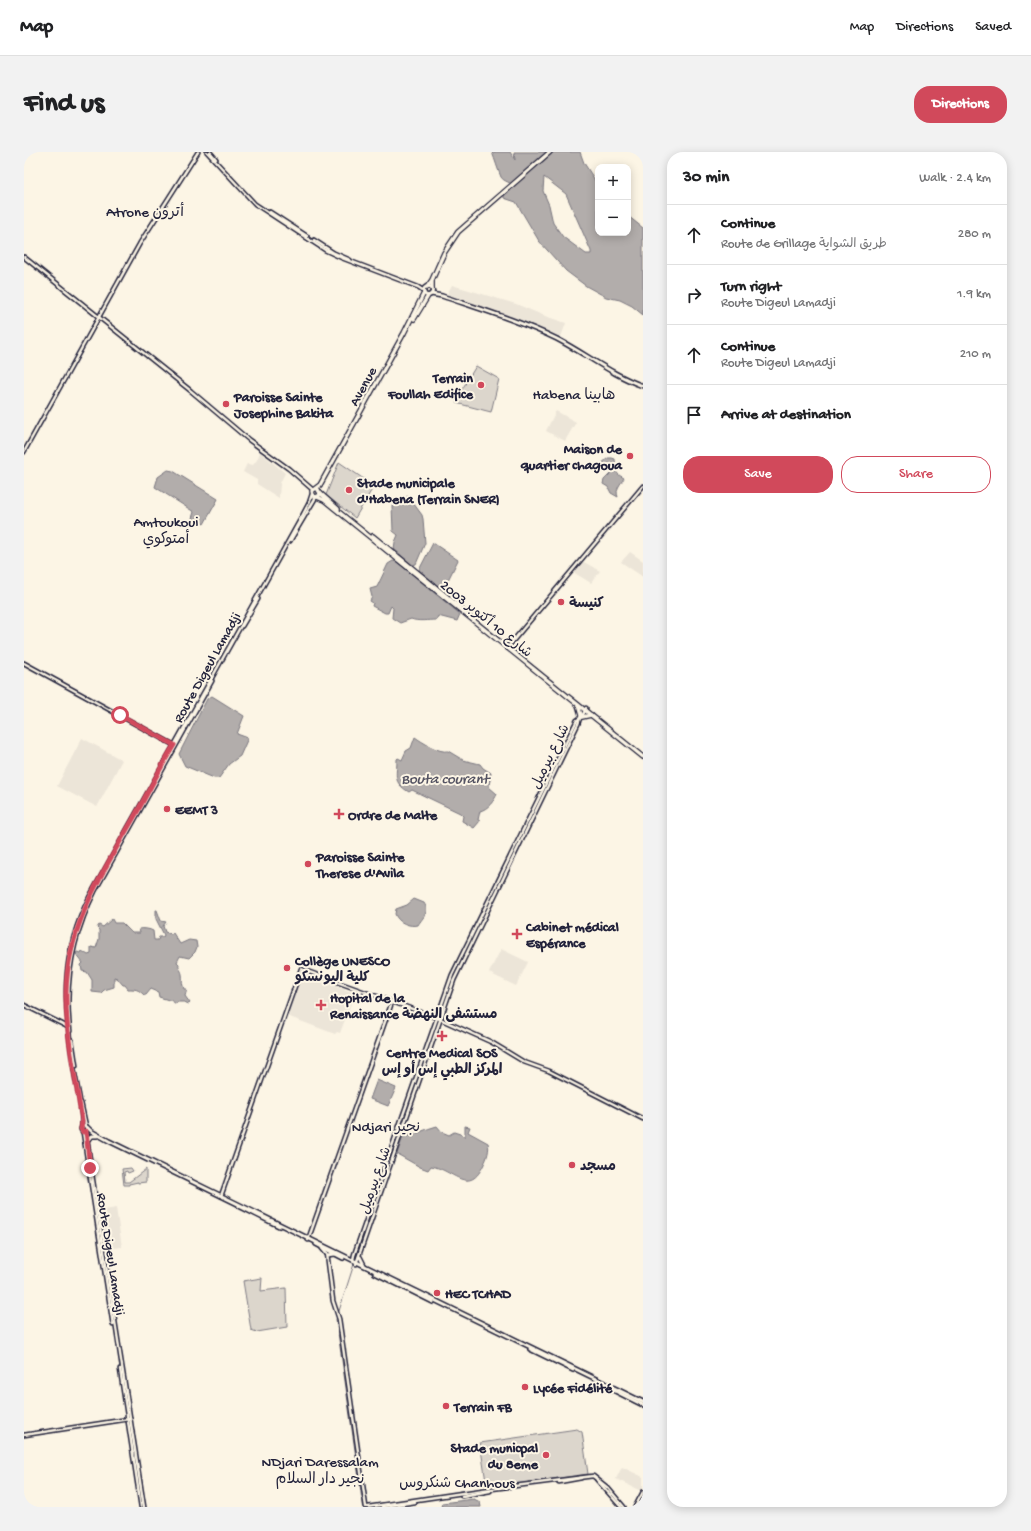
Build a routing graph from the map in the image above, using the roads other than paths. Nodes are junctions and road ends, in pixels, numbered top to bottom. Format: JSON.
{"nodes":[{"id":1,"x":198,"y":152,"type":"edge"},
{"id":2,"x":209,"y":152,"type":"edge"},
{"id":3,"x":550,"y":152,"type":"edge"},
{"id":4,"x":24,"y":257,"type":"edge"},
{"id":5,"x":432,"y":280,"type":"junction"},
{"id":6,"x":432,"y":290,"type":"junction"},
{"id":7,"x":427,"y":292,"type":"junction"},
{"id":8,"x":442,"y":296,"type":"junction"},
{"id":9,"x":99,"y":318,"type":"junction"},
{"id":10,"x":643,"y":386,"type":"edge"},
{"id":11,"x":24,"y":452,"type":"edge"},
{"id":12,"x":643,"y":486,"type":"edge"},
{"id":13,"x":316,"y":491,"type":"junction"},
{"id":14,"x":317,"y":497,"type":"junction"},
{"id":15,"x":508,"y":647,"type":"junction"},
{"id":16,"x":24,"y":663,"type":"edge"},
{"id":17,"x":578,"y":704,"type":"junction"},
{"id":18,"x":586,"y":709,"type":"junction"},
{"id":19,"x":591,"y":715,"type":"junction"},
{"id":20,"x":581,"y":717,"type":"junction"},
{"id":21,"x":174,"y":745,"type":"junction"},
{"id":22,"x":643,"y":755,"type":"edge"},
{"id":23,"x":392,"y":1002,"type":"junction"},
{"id":24,"x":24,"y":1005,"type":"edge"},
{"id":25,"x":438,"y":1019,"type":"junction"},
{"id":26,"x":68,"y":1028,"type":"junction"},
{"id":27,"x":643,"y":1119,"type":"edge"},
{"id":28,"x":85,"y":1129,"type":"junction"},
{"id":29,"x":97,"y":1136,"type":"junction"},
{"id":30,"x":87,"y":1141,"type":"junction"},
{"id":31,"x":221,"y":1196,"type":"junction"},
{"id":32,"x":309,"y":1239,"type":"junction"},
{"id":33,"x":328,"y":1252,"type":"junction"},
{"id":34,"x":356,"y":1260,"type":"junction"},
{"id":35,"x":119,"y":1355,"type":"junction"},
{"id":36,"x":643,"y":1404,"type":"edge"},
{"id":37,"x":128,"y":1419,"type":"junction"},
{"id":38,"x":24,"y":1435,"type":"edge"},
{"id":39,"x":643,"y":1492,"type":"edge"},
{"id":40,"x":142,"y":1507,"type":"edge"},
{"id":41,"x":367,"y":1507,"type":"edge"},
{"id":42,"x":382,"y":1507,"type":"edge"},
{"id":43,"x":623,"y":1507,"type":"edge"},
{"id":44,"x":635,"y":1507,"type":"edge"}],
"edges":[{"from":1,"to":9,"type":"street"},
{"from":2,"to":7,"type":"street"},
{"from":3,"to":5,"type":"highway"},
{"from":4,"to":9,"type":"street"},
{"from":5,"to":6,"type":"highway"},
{"from":5,"to":7,"type":"highway"},
{"from":6,"to":7,"type":"main road"},
{"from":6,"to":7,"type":"main road"},
{"from":6,"to":8,"type":"main road"},
{"from":7,"to":8,"type":"main road"},
{"from":7,"to":13,"type":"highway"},
{"from":8,"to":10,"type":"main road"},
{"from":9,"to":11,"type":"street"},
{"from":9,"to":13,"type":"street"},
{"from":12,"to":15,"type":"street"},
{"from":13,"to":14,"type":"highway","name":"شارع 10 أكتوبر 2003"},
{"from":13,"to":15,"type":"highway","name":"شارع 10 أكتوبر 2003"},
{"from":13,"to":21,"type":"street","name":"Route Digeul Lamadji"},
{"from":14,"to":15,"type":"highway","name":"شارع 10 أكتوبر 2003"},
{"from":14,"to":28,"type":"street"},
{"from":15,"to":17,"type":"highway","name":"شارع 10 أكتوبر 2003"},
{"from":15,"to":18,"type":"highway","name":"شارع 10 أكتوبر 2003"},
{"from":16,"to":21,"type":"street"},
{"from":17,"to":18,"type":"highway","name":"شارع 10 أكتوبر 2003"},
{"from":17,"to":20,"type":"highway"},
{"from":18,"to":19,"type":"highway","name":"شارع 10 أكتوبر 2003"},
{"from":18,"to":20,"type":"street","name":"شارع بيرميل"},
{"from":18,"to":22,"type":"highway","name":"شارع 10 أكتوبر 2003"},
{"from":19,"to":20,"type":"highway"},
{"from":19,"to":22,"type":"highway","name":"شارع 10 أكتوبر 2003"},
{"from":20,"to":25,"type":"street","name":"شارع بيرميل"},
{"from":21,"to":26,"type":"street","name":"Route Digeul Lamadji"},
{"from":23,"to":25,"type":"street"},
{"from":23,"to":31,"type":"street"},
{"from":23,"to":32,"type":"street"},
{"from":24,"to":26,"type":"street"},
{"from":25,"to":27,"type":"street"},
{"from":25,"to":34,"type":"street","name":"شارع بيرميل"},
{"from":25,"to":34,"type":"street","name":"شارع بيرميل"},
{"from":26,"to":28,"type":"street","name":"Route Digeul Lamadji"},
{"from":28,"to":29,"type":"main road"},
{"from":28,"to":30,"type":"street","name":"Route Digeul Lamadji"},
{"from":28,"to":31,"type":"main road"},
{"from":28,"to":35,"type":"street","name":"Route Digeul Lamadji"},
{"from":29,"to":30,"type":"main road"},
{"from":29,"to":31,"type":"main road"},
{"from":30,"to":35,"type":"street","name":"Route Digeul Lamadji"},
{"from":31,"to":32,"type":"main road"},
{"from":32,"to":33,"type":"main road"},
{"from":32,"to":33,"type":"main road"},
{"from":33,"to":34,"type":"main road"},
{"from":33,"to":34,"type":"main road"},
{"from":33,"to":41,"type":"street"},
{"from":34,"to":36,"type":"main road"},
{"from":34,"to":36,"type":"main road"},
{"from":35,"to":37,"type":"street","name":"Route Digeul Lamadji"},
{"from":37,"to":38,"type":"street"},
{"from":37,"to":40,"type":"street","name":"Route Digeul Lamadji"},
{"from":39,"to":44,"type":"street"},
{"from":41,"to":43,"type":"street"},
{"from":42,"to":43,"type":"street"}]}
